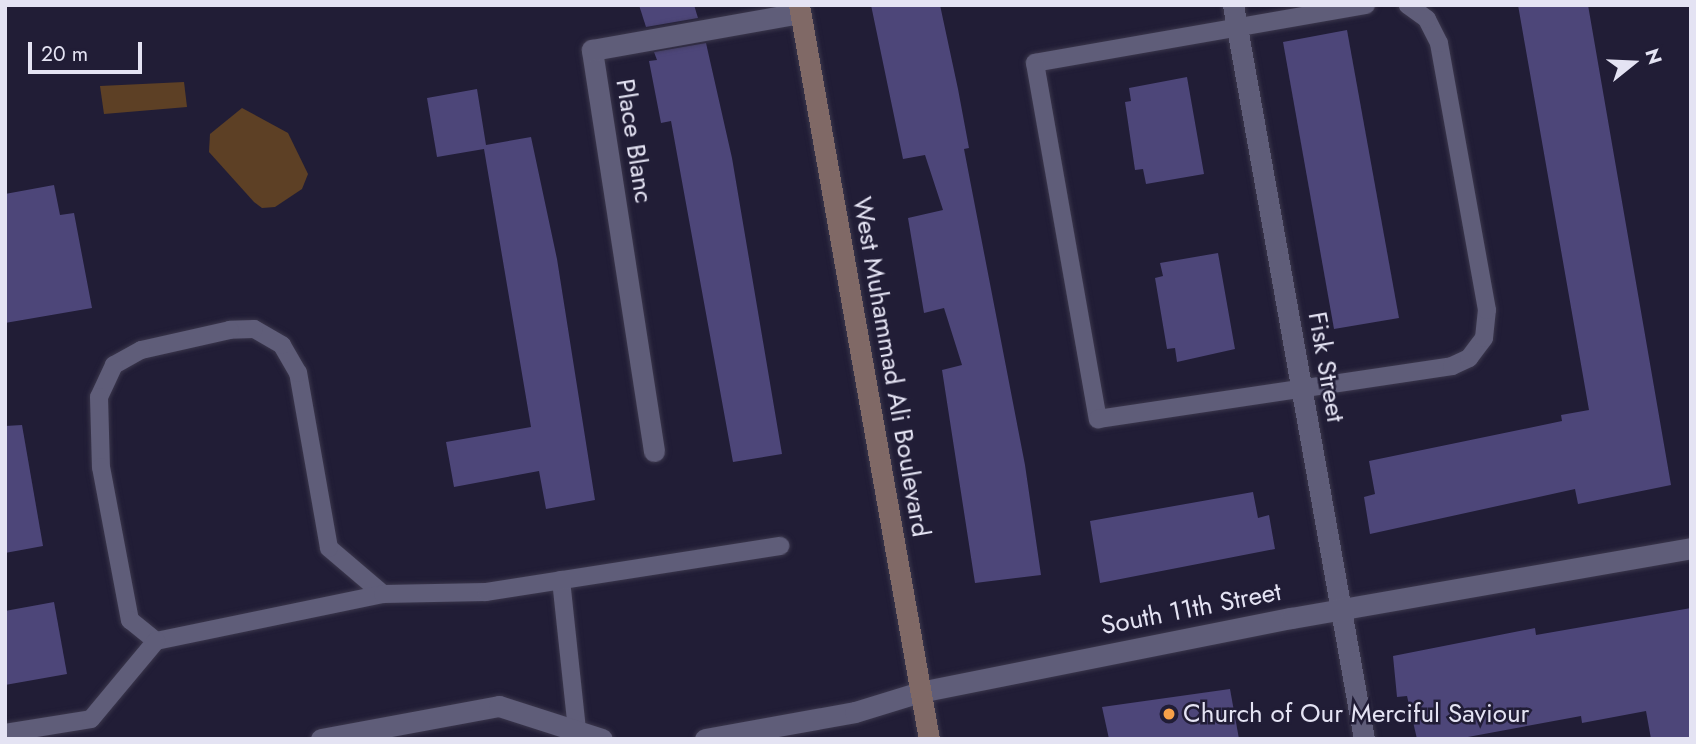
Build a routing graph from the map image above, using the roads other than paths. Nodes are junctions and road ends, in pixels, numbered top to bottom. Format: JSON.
{"nodes":[{"id":1,"x":1366,"y":5,"type":"edge"},
{"id":2,"x":1408,"y":5,"type":"edge"},
{"id":3,"x":799,"y":9,"type":"edge"},
{"id":4,"x":1235,"y":15,"type":"edge"},
{"id":5,"x":1301,"y":390,"type":"junction"},
{"id":6,"x":654,"y":450,"type":"dead end"},
{"id":7,"x":780,"y":545,"type":"dead end"},
{"id":8,"x":1691,"y":548,"type":"edge"},
{"id":9,"x":561,"y":580,"type":"junction"},
{"id":10,"x":383,"y":594,"type":"junction"},
{"id":11,"x":1342,"y":610,"type":"junction"},
{"id":12,"x":156,"y":640,"type":"junction"},
{"id":13,"x":920,"y":692,"type":"junction"},
{"id":14,"x":577,"y":730,"type":"junction"},
{"id":15,"x":5,"y":733,"type":"edge"},
{"id":16,"x":321,"y":739,"type":"edge"},
{"id":17,"x":602,"y":739,"type":"edge"},
{"id":18,"x":705,"y":739,"type":"edge"},
{"id":19,"x":929,"y":739,"type":"edge"},
{"id":20,"x":1364,"y":739,"type":"edge"}],
"edges":[{"from":1,"to":4,"type":"lane"},
{"from":2,"to":5,"type":"lane"},
{"from":3,"to":6,"type":"street","name":"Place Blanc"},
{"from":3,"to":13,"type":"main road","name":"West Muhammad Ali Boulevard"},
{"from":4,"to":5,"type":"street","name":"Fisk Street"},
{"from":4,"to":5,"type":"lane"},
{"from":5,"to":11,"type":"street","name":"Fisk Street"},
{"from":7,"to":9,"type":"lane"},
{"from":8,"to":11,"type":"street","name":"South 11th Street"},
{"from":9,"to":10,"type":"lane"},
{"from":9,"to":14,"type":"lane"},
{"from":10,"to":12,"type":"lane"},
{"from":10,"to":12,"type":"lane"},
{"from":11,"to":13,"type":"street","name":"South 11th Street"},
{"from":11,"to":20,"type":"street","name":"Fisk Street"},
{"from":12,"to":15,"type":"lane"},
{"from":13,"to":18,"type":"street","name":"South 11th Street"},
{"from":13,"to":19,"type":"main road","name":"West Muhammad Ali Boulevard"},
{"from":14,"to":16,"type":"street"},
{"from":14,"to":17,"type":"street"}]}
